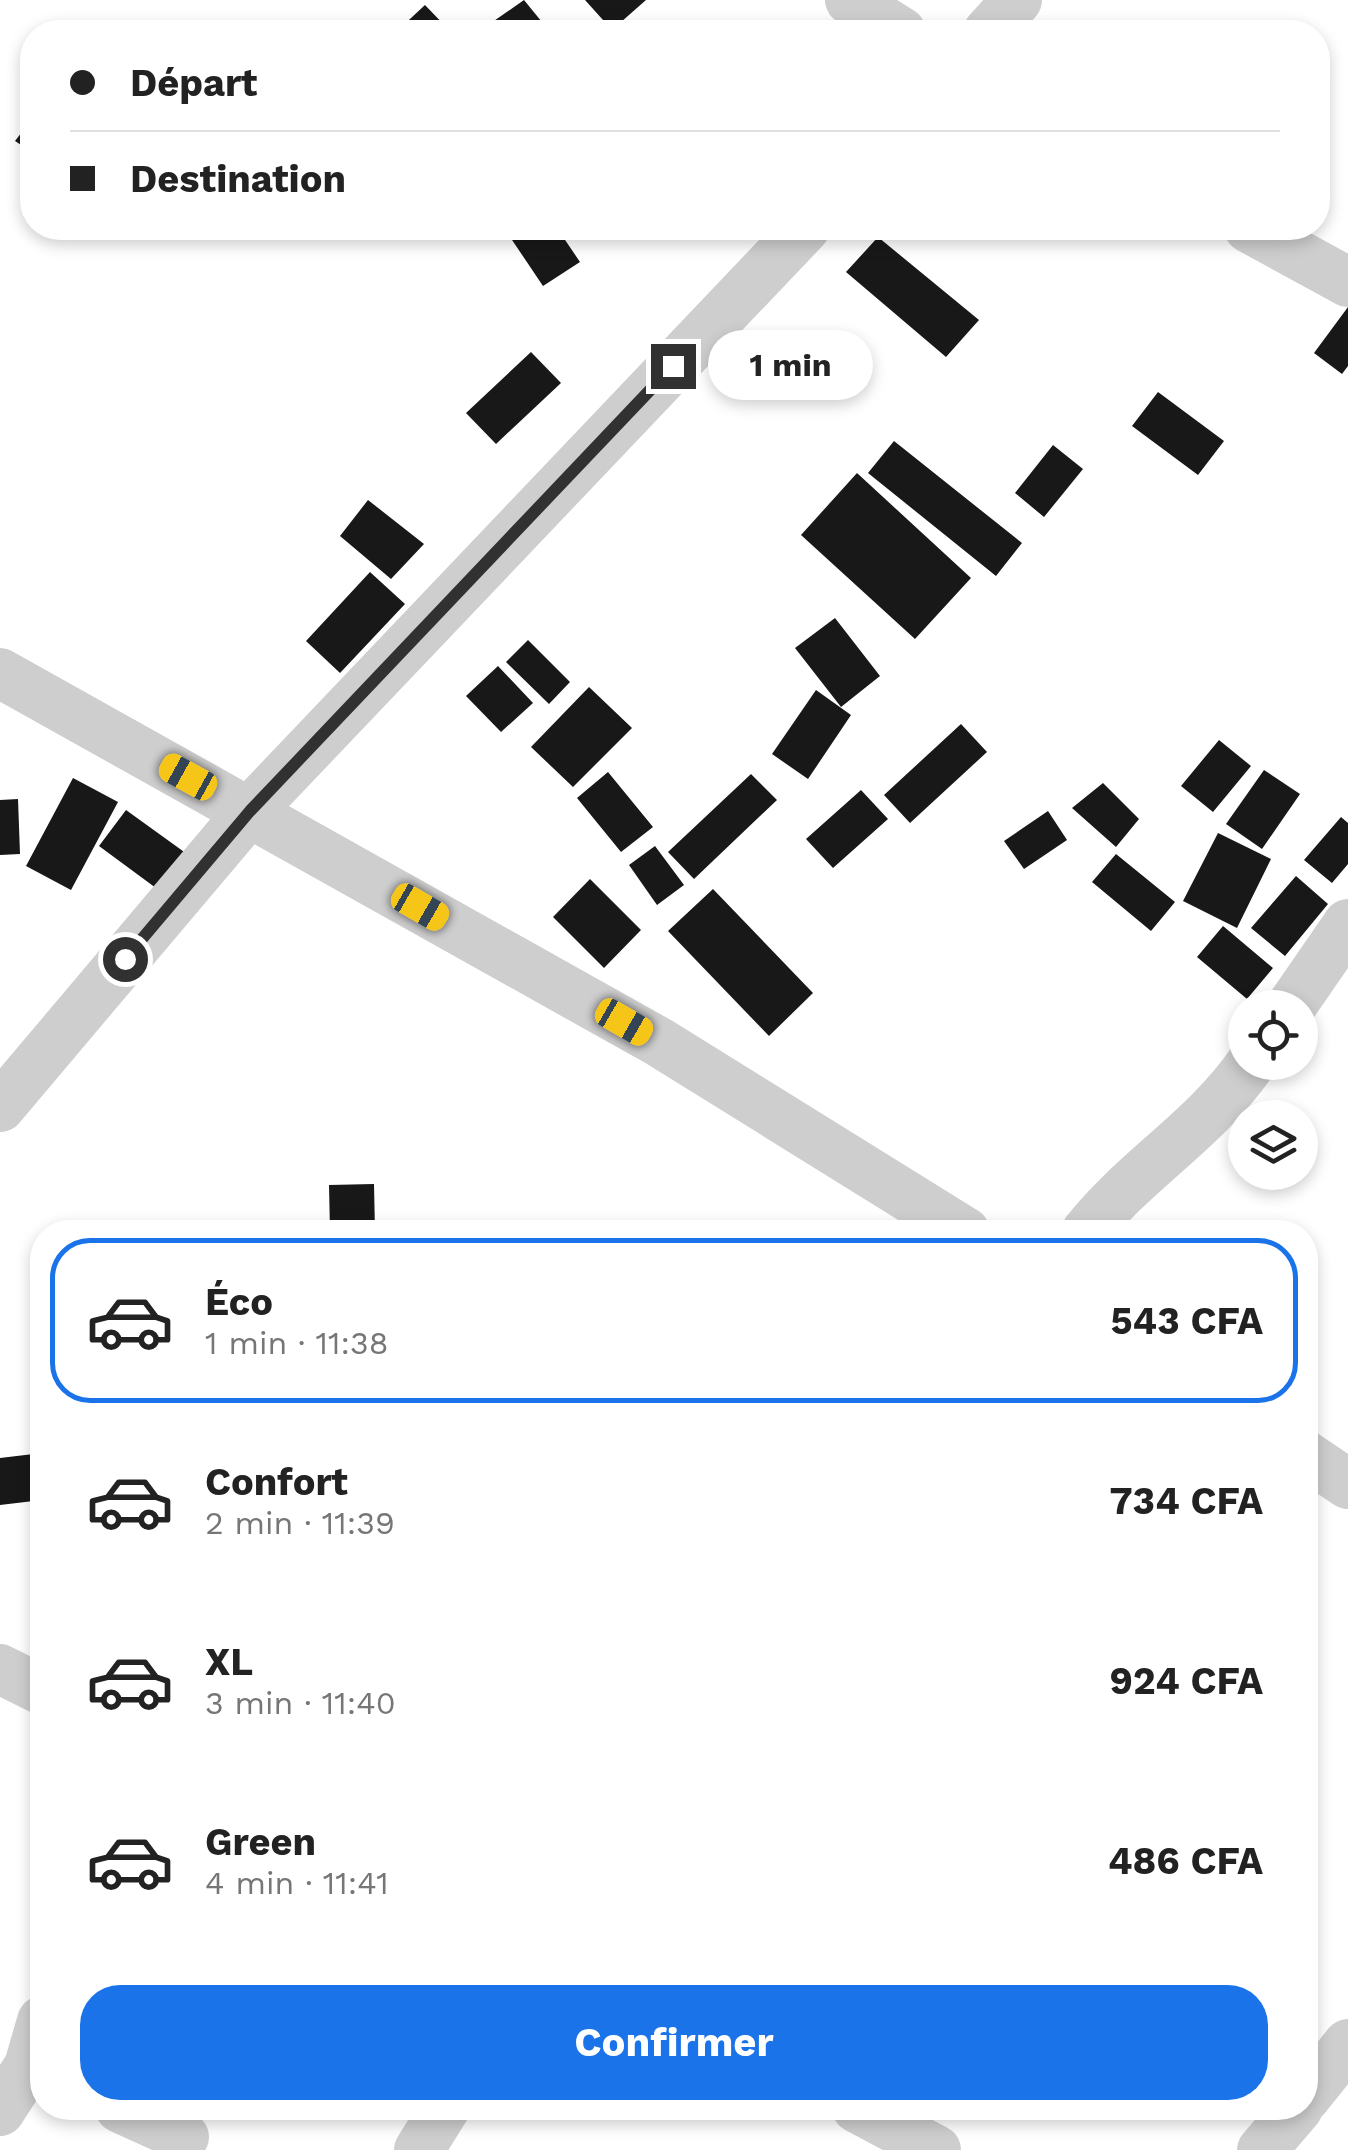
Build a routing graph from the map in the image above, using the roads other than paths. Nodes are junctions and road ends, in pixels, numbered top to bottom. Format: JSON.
{"nodes":[{"id":1,"x":850,"y":0,"type":"edge"},
{"id":2,"x":1017,"y":0,"type":"edge"},
{"id":3,"x":882,"y":20,"type":"edge"},
{"id":4,"x":999,"y":20,"type":"edge"},
{"id":5,"x":794,"y":240,"type":"edge"},
{"id":6,"x":1271,"y":240,"type":"edge"},
{"id":7,"x":1348,"y":282,"type":"edge"},
{"id":8,"x":0,"y":673,"type":"edge"},
{"id":9,"x":250,"y":811,"type":"junction"},
{"id":10,"x":1348,"y":924,"type":"edge"},
{"id":11,"x":1302,"y":990,"type":"edge"},
{"id":12,"x":1238,"y":1080,"type":"edge"},
{"id":13,"x":0,"y":1107,"type":"edge"},
{"id":14,"x":946,"y":1220,"type":"edge"},
{"id":15,"x":1097,"y":1220,"type":"edge"},
{"id":16,"x":1318,"y":1464,"type":"edge"},
{"id":17,"x":1348,"y":1484,"type":"edge"},
{"id":18,"x":0,"y":1668,"type":"edge"},
{"id":19,"x":30,"y":1684,"type":"edge"},
{"id":20,"x":1348,"y":2044,"type":"edge"},
{"id":21,"x":30,"y":2065,"type":"edge"},
{"id":22,"x":1318,"y":2082,"type":"edge"},
{"id":23,"x":0,"y":2111,"type":"edge"},
{"id":24,"x":147,"y":2120,"type":"edge"},
{"id":25,"x":438,"y":2120,"type":"edge"},
{"id":26,"x":879,"y":2120,"type":"edge"},
{"id":27,"x":1288,"y":2120,"type":"edge"},
{"id":28,"x":184,"y":2136,"type":"dead end"},
{"id":29,"x":419,"y":2150,"type":"edge"},
{"id":30,"x":936,"y":2150,"type":"edge"},
{"id":31,"x":1262,"y":2150,"type":"edge"}],
"edges":[{"from":1,"to":3,"type":"street"},
{"from":2,"to":4,"type":"street"},
{"from":5,"to":9,"type":"street"},
{"from":6,"to":7,"type":"street"},
{"from":8,"to":9,"type":"street"},
{"from":9,"to":13,"type":"street"},
{"from":9,"to":14,"type":"street"},
{"from":10,"to":11,"type":"street"},
{"from":12,"to":15,"type":"street"},
{"from":16,"to":17,"type":"street"},
{"from":18,"to":19,"type":"street"},
{"from":20,"to":22,"type":"street"},
{"from":21,"to":23,"type":"street"},
{"from":24,"to":28,"type":"street"},
{"from":25,"to":29,"type":"street"},
{"from":26,"to":30,"type":"street"},
{"from":27,"to":31,"type":"street"}]}
